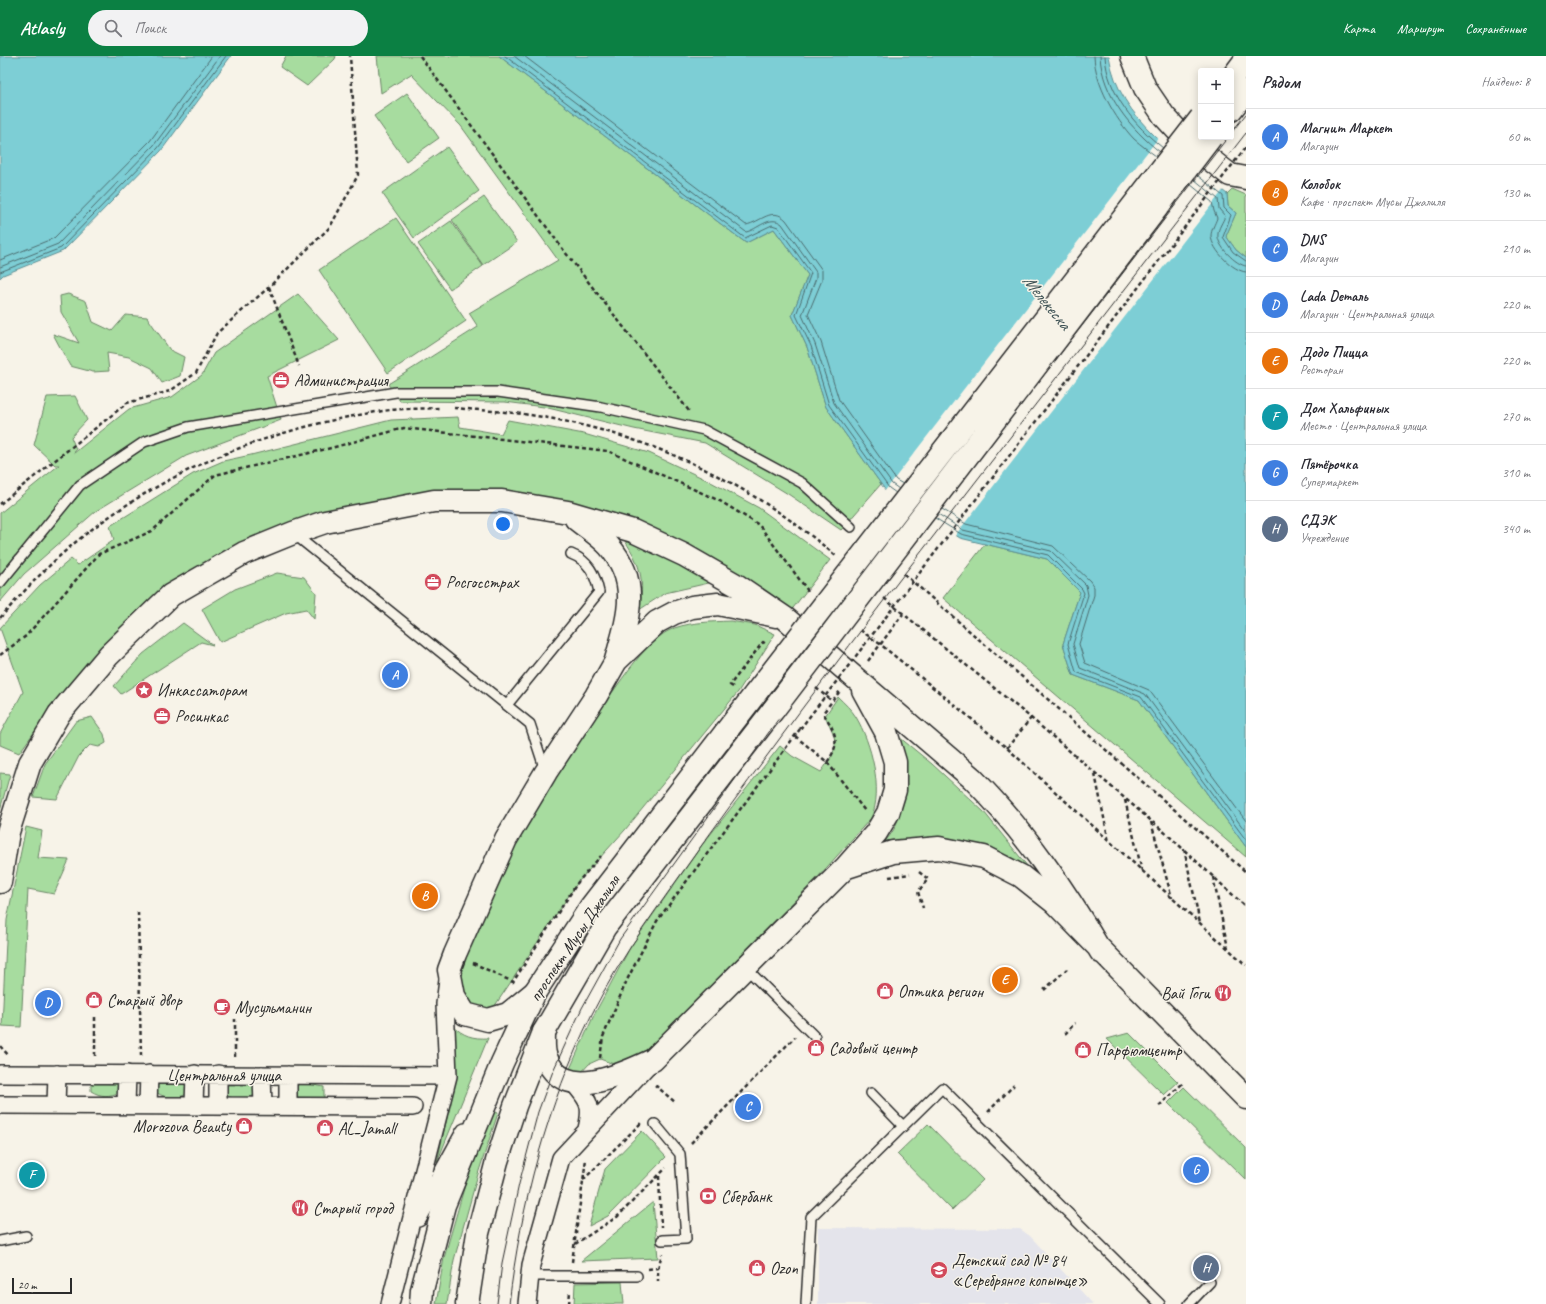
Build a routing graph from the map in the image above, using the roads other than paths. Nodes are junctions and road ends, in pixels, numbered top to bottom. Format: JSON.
{"nodes":[{"id":1,"x":1132,"y":56,"type":"edge"},
{"id":2,"x":1246,"y":59,"type":"edge"},
{"id":3,"x":1237,"y":94,"type":"edge"},
{"id":4,"x":1198,"y":122,"type":"edge"},
{"id":5,"x":1208,"y":140,"type":"edge"},
{"id":6,"x":1246,"y":178,"type":"edge"},
{"id":7,"x":568,"y":512,"type":"junction"},
{"id":8,"x":851,"y":527,"type":"dead end"},
{"id":9,"x":293,"y":533,"type":"junction"},
{"id":10,"x":571,"y":554,"type":"dead end"},
{"id":11,"x":0,"y":584,"type":"edge"},
{"id":12,"x":785,"y":618,"type":"junction"},
{"id":13,"x":616,"y":661,"type":"junction"},
{"id":14,"x":856,"y":678,"type":"junction"},
{"id":15,"x":507,"y":705,"type":"junction"},
{"id":16,"x":546,"y":772,"type":"junction"},
{"id":17,"x":846,"y":867,"type":"junction"},
{"id":18,"x":0,"y":882,"type":"edge"},
{"id":19,"x":1101,"y":952,"type":"junction"},
{"id":20,"x":452,"y":962,"type":"junction"},
{"id":21,"x":745,"y":967,"type":"junction"},
{"id":22,"x":535,"y":992,"type":"junction"},
{"id":23,"x":544,"y":1032,"type":"junction"},
{"id":24,"x":815,"y":1037,"type":"dead end"},
{"id":25,"x":502,"y":1063,"type":"junction"},
{"id":26,"x":647,"y":1066,"type":"junction"},
{"id":27,"x":0,"y":1074,"type":"edge"},
{"id":28,"x":57,"y":1074,"type":"junction"},
{"id":29,"x":139,"y":1074,"type":"junction"},
{"id":30,"x":195,"y":1074,"type":"junction"},
{"id":31,"x":226,"y":1074,"type":"junction"},
{"id":32,"x":262,"y":1075,"type":"junction"},
{"id":33,"x":288,"y":1075,"type":"junction"},
{"id":34,"x":448,"y":1076,"type":"junction"},
{"id":35,"x":573,"y":1082,"type":"junction"},
{"id":36,"x":871,"y":1093,"type":"dead end"},
{"id":37,"x":1246,"y":1098,"type":"edge"},
{"id":38,"x":0,"y":1105,"type":"edge"},
{"id":39,"x":56,"y":1105,"type":"junction"},
{"id":40,"x":126,"y":1105,"type":"junction"},
{"id":41,"x":148,"y":1105,"type":"junction"},
{"id":42,"x":194,"y":1105,"type":"junction"},
{"id":43,"x":218,"y":1105,"type":"junction"},
{"id":44,"x":263,"y":1106,"type":"junction"},
{"id":45,"x":288,"y":1106,"type":"junction"},
{"id":46,"x":413,"y":1107,"type":"dead end"},
{"id":47,"x":655,"y":1124,"type":"road end"},
{"id":48,"x":904,"y":1126,"type":"junction"},
{"id":49,"x":587,"y":1129,"type":"junction"},
{"id":50,"x":26,"y":1236,"type":"dead end"},
{"id":51,"x":406,"y":1239,"type":"junction"},
{"id":52,"x":662,"y":1240,"type":"road end"},
{"id":53,"x":0,"y":1241,"type":"edge"},
{"id":54,"x":530,"y":1276,"type":"junction"},
{"id":55,"x":637,"y":1276,"type":"dead end"},
{"id":56,"x":1210,"y":1282,"type":"dead end"},
{"id":57,"x":390,"y":1304,"type":"edge"},
{"id":58,"x":421,"y":1304,"type":"edge"},
{"id":59,"x":466,"y":1304,"type":"edge"},
{"id":60,"x":527,"y":1304,"type":"edge"},
{"id":61,"x":806,"y":1304,"type":"edge"},
{"id":62,"x":1160,"y":1304,"type":"edge"},
{"id":63,"x":1189,"y":1304,"type":"edge"}],
"edges":[{"from":1,"to":6,"type":"main road"},
{"from":2,"to":3,"type":"main road"},
{"from":4,"to":22,"type":"main road","name":"проспект Мусы Джалиля","bridge":true},
{"from":5,"to":23,"type":"main road","name":"проспект Мусы Джалиля","bridge":true},
{"from":7,"to":9,"type":"main road"},
{"from":7,"to":12,"type":"main road"},
{"from":7,"to":13,"type":"main road"},
{"from":8,"to":11,"type":"lane"},
{"from":9,"to":15,"type":"lane"},
{"from":9,"to":18,"type":"main road"},
{"from":10,"to":15,"type":"lane"},
{"from":12,"to":13,"type":"main road"},
{"from":12,"to":14,"type":"main road"},
{"from":13,"to":16,"type":"main road"},
{"from":14,"to":17,"type":"main road"},
{"from":14,"to":19,"type":"main road"},
{"from":15,"to":16,"type":"lane"},
{"from":16,"to":20,"type":"main road"},
{"from":17,"to":19,"type":"main road"},
{"from":17,"to":21,"type":"main road"},
{"from":19,"to":37,"type":"main road"},
{"from":20,"to":22,"type":"main road"},
{"from":20,"to":34,"type":"street"},
{"from":21,"to":24,"type":"lane"},
{"from":21,"to":26,"type":"main road"},
{"from":22,"to":25,"type":"main road","name":"проспект Мусы Джалиля"},
{"from":23,"to":35,"type":"main road"},
{"from":23,"to":59,"type":"main road","name":"проспект Мусы Джалиля"},
{"from":25,"to":51,"type":"street"},
{"from":25,"to":58,"type":"main road","name":"проспект Мусы Джалиля"},
{"from":26,"to":35,"type":"main road"},
{"from":26,"to":49,"type":"street"},
{"from":27,"to":28,"type":"street","name":"Центральная улица"},
{"from":28,"to":29,"type":"street","name":"Центральная улица"},
{"from":28,"to":39,"type":"street"},
{"from":29,"to":30,"type":"street","name":"Центральная улица"},
{"from":29,"to":40,"type":"street"},
{"from":29,"to":41,"type":"street"},
{"from":30,"to":31,"type":"street","name":"Центральная улица"},
{"from":30,"to":42,"type":"street"},
{"from":31,"to":32,"type":"street","name":"Центральная улица"},
{"from":31,"to":43,"type":"street"},
{"from":32,"to":33,"type":"street","name":"Центральная улица"},
{"from":32,"to":44,"type":"street"},
{"from":33,"to":34,"type":"street","name":"Центральная улица"},
{"from":33,"to":45,"type":"street"},
{"from":34,"to":51,"type":"street"},
{"from":35,"to":49,"type":"street"},
{"from":36,"to":48,"type":"lane"},
{"from":38,"to":39,"type":"street"},
{"from":39,"to":40,"type":"street"},
{"from":40,"to":41,"type":"street"},
{"from":41,"to":42,"type":"street"},
{"from":42,"to":43,"type":"street"},
{"from":43,"to":44,"type":"street"},
{"from":44,"to":45,"type":"street"},
{"from":45,"to":46,"type":"street"},
{"from":47,"to":52,"type":"lane"},
{"from":48,"to":61,"type":"lane"},
{"from":48,"to":62,"type":"lane"},
{"from":49,"to":54,"type":"street"},
{"from":50,"to":53,"type":"lane"},
{"from":51,"to":57,"type":"street"},
{"from":54,"to":55,"type":"lane"},
{"from":54,"to":60,"type":"street"},
{"from":56,"to":63,"type":"lane"}]}
